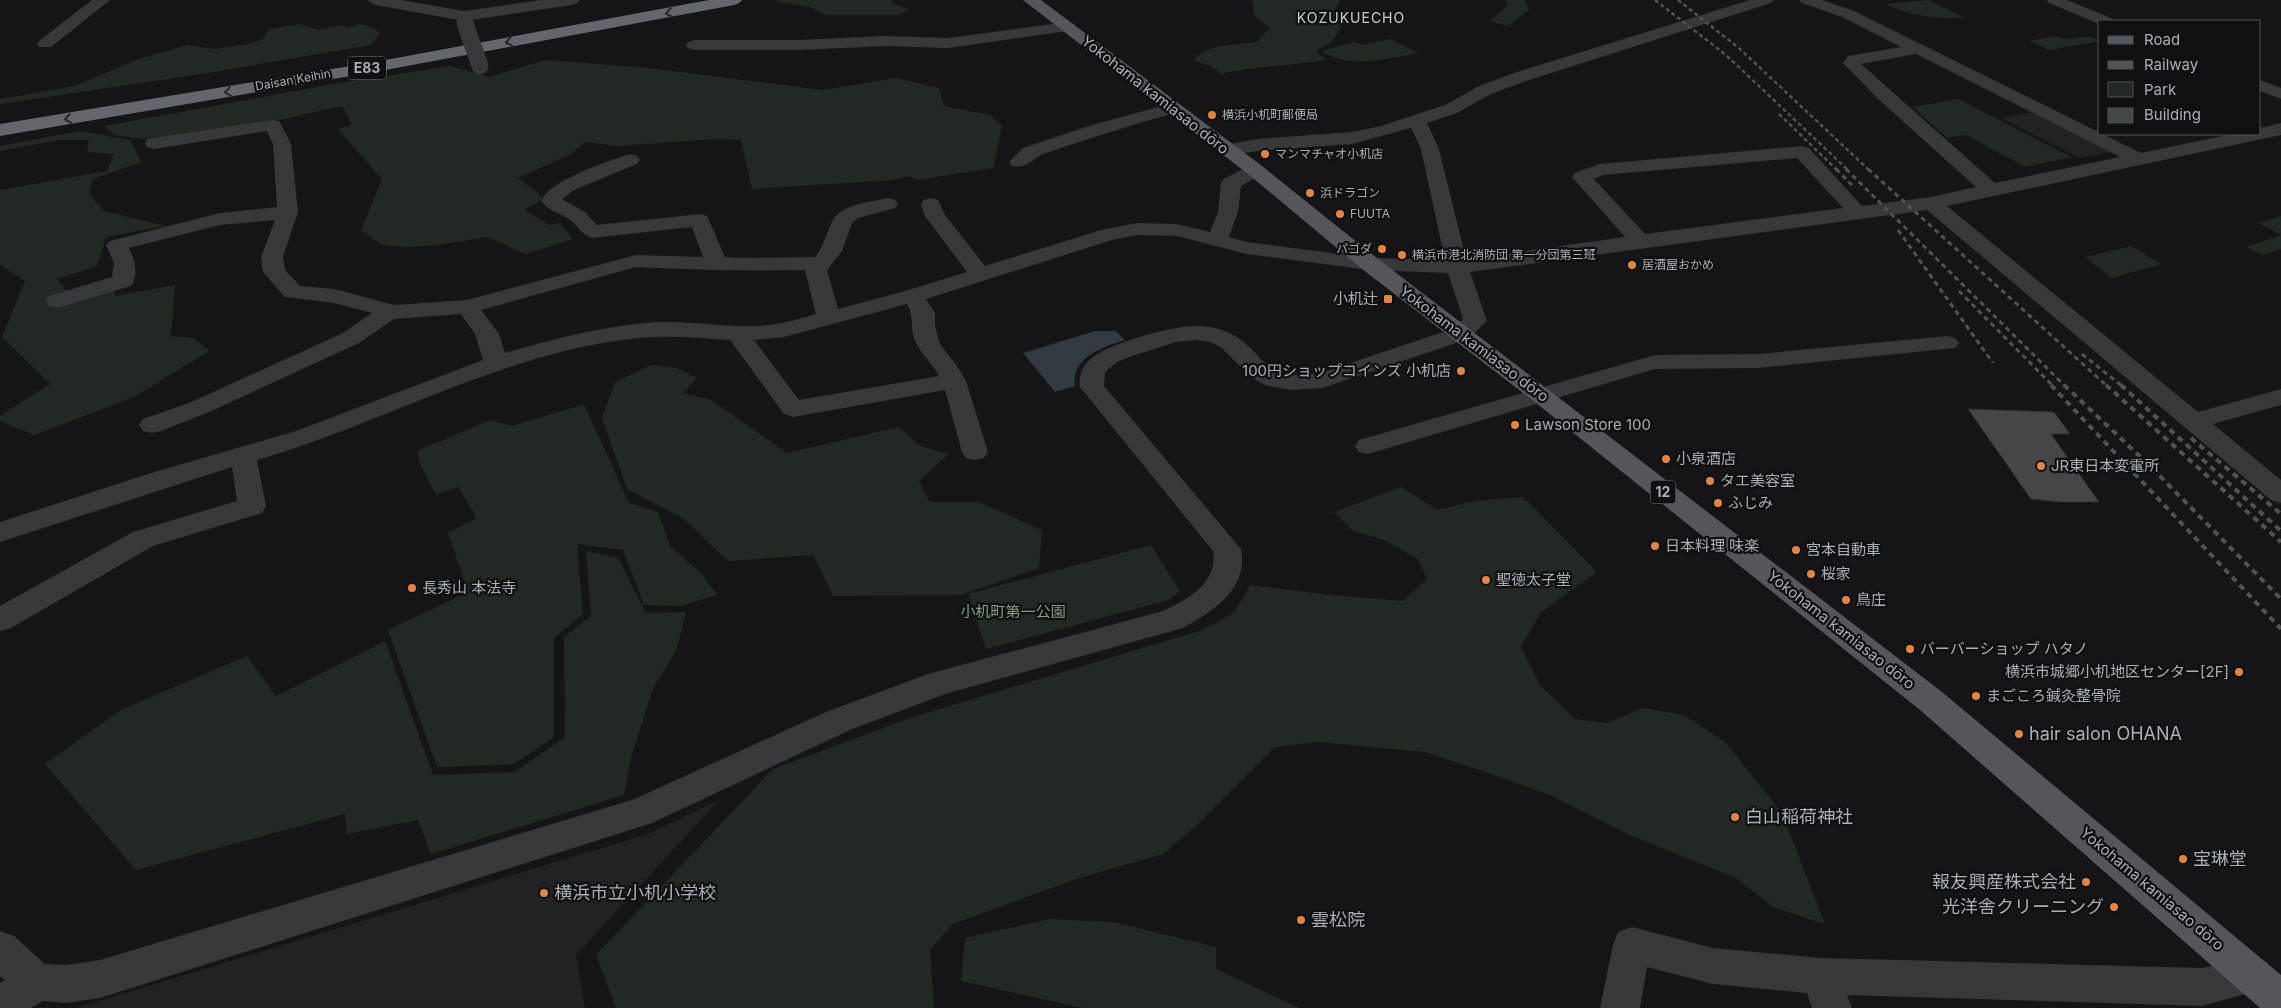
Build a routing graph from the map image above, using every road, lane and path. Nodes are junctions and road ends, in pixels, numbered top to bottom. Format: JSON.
{"nodes":[{"id":1,"x":102,"y":0,"type":"edge"},
{"id":2,"x":376,"y":0,"type":"edge"},
{"id":3,"x":572,"y":0,"type":"edge"},
{"id":4,"x":660,"y":0,"type":"edge"},
{"id":5,"x":734,"y":0,"type":"edge"},
{"id":6,"x":1031,"y":0,"type":"edge"},
{"id":7,"x":1766,"y":0,"type":"edge"},
{"id":8,"x":1807,"y":0,"type":"edge"},
{"id":9,"x":2054,"y":0,"type":"edge"},
{"id":10,"x":464,"y":20,"type":"junction"},
{"id":11,"x":2103,"y":20,"type":"edge"},
{"id":12,"x":1068,"y":27,"type":"junction"},
{"id":13,"x":45,"y":44,"type":"dead end"},
{"id":14,"x":694,"y":45,"type":"dead end"},
{"id":15,"x":1917,"y":49,"type":"junction"},
{"id":16,"x":480,"y":66,"type":"dead end"},
{"id":17,"x":2261,"y":85,"type":"edge"},
{"id":18,"x":2281,"y":94,"type":"edge"},
{"id":19,"x":76,"y":101,"type":"dead end"},
{"id":20,"x":1173,"y":108,"type":"junction"},
{"id":21,"x":1417,"y":122,"type":"junction"},
{"id":22,"x":2281,"y":129,"type":"edge"},
{"id":23,"x":0,"y":130,"type":"edge"},
{"id":24,"x":2261,"y":133,"type":"edge"},
{"id":25,"x":2254,"y":135,"type":"edge"},
{"id":26,"x":154,"y":143,"type":"dead end"},
{"id":27,"x":1227,"y":150,"type":"junction"},
{"id":28,"x":630,"y":160,"type":"dead end"},
{"id":29,"x":2140,"y":160,"type":"junction"},
{"id":30,"x":1019,"y":162,"type":"dead end"},
{"id":31,"x":1254,"y":170,"type":"junction"},
{"id":32,"x":1992,"y":190,"type":"junction"},
{"id":33,"x":1931,"y":203,"type":"junction"},
{"id":34,"x":888,"y":204,"type":"dead end"},
{"id":35,"x":931,"y":204,"type":"dead end"},
{"id":36,"x":288,"y":212,"type":"junction"},
{"id":37,"x":1857,"y":212,"type":"junction"},
{"id":38,"x":1217,"y":240,"type":"junction"},
{"id":39,"x":1640,"y":240,"type":"junction"},
{"id":40,"x":716,"y":262,"type":"junction"},
{"id":41,"x":822,"y":263,"type":"junction"},
{"id":42,"x":1370,"y":264,"type":"junction"},
{"id":43,"x":1457,"y":267,"type":"junction"},
{"id":44,"x":980,"y":274,"type":"junction"},
{"id":45,"x":913,"y":296,"type":"junction"},
{"id":46,"x":57,"y":301,"type":"dead end"},
{"id":47,"x":467,"y":307,"type":"junction"},
{"id":48,"x":390,"y":311,"type":"junction"},
{"id":49,"x":829,"y":319,"type":"junction"},
{"id":50,"x":1460,"y":334,"type":"junction"},
{"id":51,"x":738,"y":335,"type":"junction"},
{"id":52,"x":1947,"y":342,"type":"dead end"},
{"id":53,"x":496,"y":364,"type":"junction"},
{"id":54,"x":954,"y":381,"type":"junction"},
{"id":55,"x":1540,"y":394,"type":"junction"},
{"id":56,"x":2281,"y":396,"type":"edge"},
{"id":57,"x":2194,"y":421,"type":"junction"},
{"id":58,"x":152,"y":425,"type":"dead end"},
{"id":59,"x":1368,"y":446,"type":"dead end"},
{"id":60,"x":975,"y":452,"type":"dead end"},
{"id":61,"x":243,"y":456,"type":"junction"},
{"id":62,"x":2281,"y":494,"type":"edge"},
{"id":63,"x":0,"y":532,"type":"edge"},
{"id":64,"x":0,"y":620,"type":"edge"},
{"id":65,"x":0,"y":949,"type":"edge"},
{"id":66,"x":2253,"y":975,"type":"junction"},
{"id":67,"x":38,"y":982,"type":"junction"},
{"id":68,"x":1827,"y":992,"type":"edge"},
{"id":69,"x":2281,"y":1001,"type":"edge"},
{"id":70,"x":0,"y":1006,"type":"edge"},
{"id":71,"x":1620,"y":1008,"type":"edge"}],
"edges":[{"from":1,"to":13,"type":"street"},
{"from":2,"to":10,"type":"street"},
{"from":3,"to":10,"type":"street"},
{"from":4,"to":19,"type":"highway","name":"Daisan Keihin","number":"E83"},
{"from":5,"to":23,"type":"highway","name":"Daisan Keihin","number":"E83","one_way":true},
{"from":6,"to":12,"type":"main road","name":"Yokohama kamiasao dōro","number":"12"},
{"from":7,"to":21,"type":"street"},
{"from":8,"to":15,"type":"street"},
{"from":9,"to":11,"type":"street"},
{"from":10,"to":16,"type":"street","bridge":true},
{"from":12,"to":14,"type":"street"},
{"from":12,"to":20,"type":"main road","name":"Yokohama kamiasao dōro","number":"12"},
{"from":15,"to":29,"type":"street"},
{"from":15,"to":32,"type":"street"},
{"from":17,"to":18,"type":"street"},
{"from":20,"to":27,"type":"main road","name":"Yokohama kamiasao dōro","number":"12"},
{"from":20,"to":30,"type":"street"},
{"from":21,"to":27,"type":"street"},
{"from":21,"to":43,"type":"street"},
{"from":22,"to":24,"type":"street"},
{"from":25,"to":29,"type":"street"},
{"from":26,"to":36,"type":"street"},
{"from":27,"to":31,"type":"main road","name":"Yokohama kamiasao dōro","number":"12"},
{"from":28,"to":40,"type":"street"},
{"from":29,"to":32,"type":"street"},
{"from":31,"to":38,"type":"street"},
{"from":31,"to":42,"type":"main road","name":"Yokohama kamiasao dōro","number":"12"},
{"from":32,"to":33,"type":"street"},
{"from":33,"to":37,"type":"street"},
{"from":33,"to":57,"type":"street"},
{"from":34,"to":41,"type":"street"},
{"from":35,"to":44,"type":"street"},
{"from":36,"to":46,"type":"street"},
{"from":36,"to":48,"type":"street"},
{"from":37,"to":39,"type":"street"},
{"from":37,"to":39,"type":"street"},
{"from":38,"to":42,"type":"street"},
{"from":38,"to":44,"type":"street"},
{"from":39,"to":43,"type":"street"},
{"from":40,"to":41,"type":"street"},
{"from":40,"to":47,"type":"street"},
{"from":41,"to":49,"type":"street"},
{"from":42,"to":43,"type":"street"},
{"from":42,"to":50,"type":"main road","name":"Yokohama kamiasao dōro","number":"12"},
{"from":43,"to":50,"type":"street"},
{"from":44,"to":45,"type":"street"},
{"from":45,"to":49,"type":"street"},
{"from":45,"to":54,"type":"street"},
{"from":47,"to":48,"type":"street"},
{"from":47,"to":53,"type":"street"},
{"from":48,"to":58,"type":"street"},
{"from":49,"to":51,"type":"street"},
{"from":50,"to":55,"type":"main road","name":"Yokohama kamiasao dōro","number":"12"},
{"from":50,"to":67,"type":"street"},
{"from":51,"to":53,"type":"street"},
{"from":51,"to":54,"type":"street"},
{"from":52,"to":55,"type":"street"},
{"from":53,"to":61,"type":"street"},
{"from":54,"to":60,"type":"street"},
{"from":55,"to":59,"type":"street"},
{"from":55,"to":66,"type":"main road","name":"Yokohama kamiasao dōro","number":"12"},
{"from":56,"to":57,"type":"street"},
{"from":57,"to":62,"type":"street"},
{"from":61,"to":63,"type":"street"},
{"from":61,"to":64,"type":"street"},
{"from":65,"to":67,"type":"street"},
{"from":66,"to":68,"type":"street"},
{"from":66,"to":69,"type":"main road","name":"Yokohama kamiasao dōro","number":"12"},
{"from":67,"to":70,"type":"street"},
{"from":68,"to":71,"type":"street"}]}
